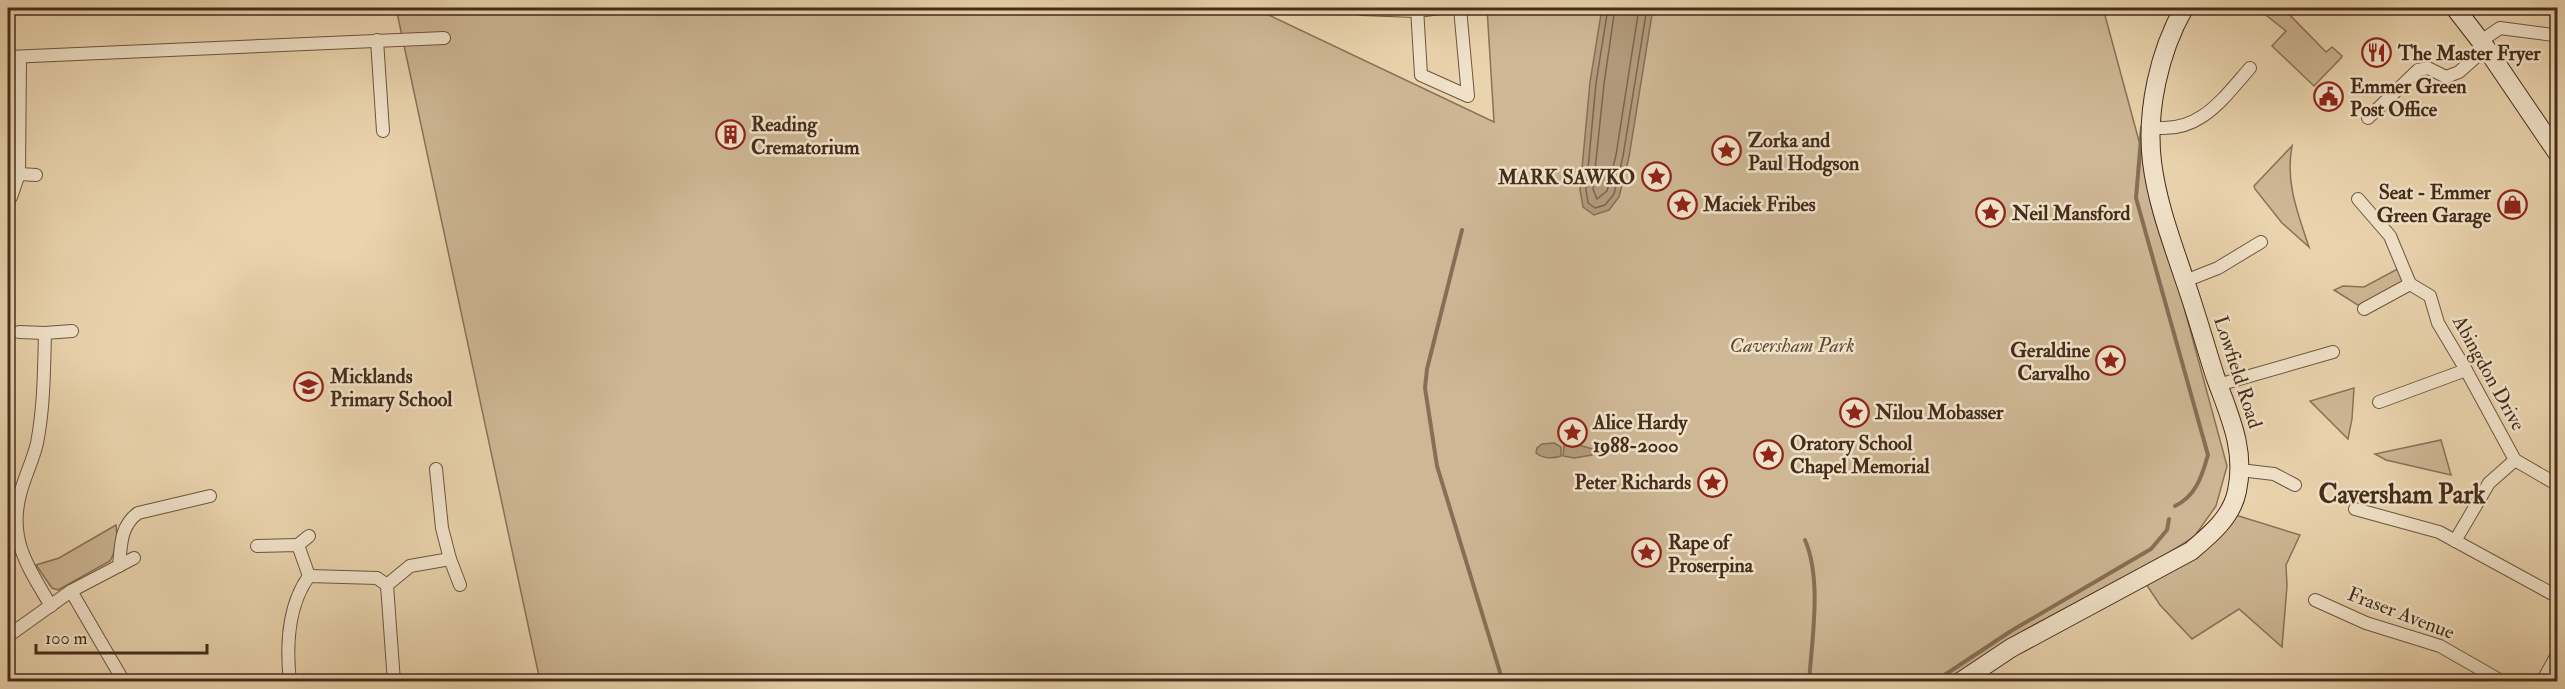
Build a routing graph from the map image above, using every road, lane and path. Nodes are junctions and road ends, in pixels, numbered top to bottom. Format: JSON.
{"nodes":[{"id":1,"x":1440,"y":8,"type":"edge"},
{"id":2,"x":1460,"y":8,"type":"edge"},
{"id":3,"x":2184,"y":8,"type":"edge"},
{"id":4,"x":2455,"y":8,"type":"edge"},
{"id":5,"x":1361,"y":9,"type":"edge"},
{"id":6,"x":1417,"y":9,"type":"edge"},
{"id":7,"x":2553,"y":34,"type":"dead end"},
{"id":8,"x":444,"y":38,"type":"dead end"},
{"id":9,"x":377,"y":40,"type":"junction"},
{"id":10,"x":2483,"y":45,"type":"junction"},
{"id":11,"x":14,"y":57,"type":"edge"},
{"id":12,"x":2250,"y":68,"type":"dead end"},
{"id":13,"x":2368,"y":118,"type":"dead end"},
{"id":14,"x":2151,"y":127,"type":"junction"},
{"id":15,"x":383,"y":131,"type":"dead end"},
{"id":16,"x":2558,"y":154,"type":"edge"},
{"id":17,"x":19,"y":174,"type":"junction"},
{"id":18,"x":36,"y":175,"type":"dead end"},
{"id":19,"x":11,"y":197,"type":"dead end"},
{"id":20,"x":2358,"y":199,"type":"dead end"},
{"id":21,"x":2252,"y":242,"type":"dead end"},
{"id":22,"x":2185,"y":281,"type":"junction"},
{"id":23,"x":2410,"y":284,"type":"junction"},
{"id":24,"x":2364,"y":309,"type":"dead end"},
{"id":25,"x":72,"y":331,"type":"dead end"},
{"id":26,"x":19,"y":332,"type":"dead end"},
{"id":27,"x":45,"y":333,"type":"junction"},
{"id":28,"x":2333,"y":352,"type":"dead end"},
{"id":29,"x":2466,"y":370,"type":"junction"},
{"id":30,"x":2218,"y":385,"type":"junction"},
{"id":31,"x":2379,"y":402,"type":"dead end"},
{"id":32,"x":2515,"y":460,"type":"junction"},
{"id":33,"x":436,"y":469,"type":"dead end"},
{"id":34,"x":2240,"y":470,"type":"junction"},
{"id":35,"x":2295,"y":485,"type":"dead end"},
{"id":36,"x":2558,"y":485,"type":"edge"},
{"id":37,"x":210,"y":496,"type":"dead end"},
{"id":38,"x":2355,"y":509,"type":"dead end"},
{"id":39,"x":309,"y":536,"type":"dead end"},
{"id":40,"x":2455,"y":541,"type":"junction"},
{"id":41,"x":298,"y":545,"type":"junction"},
{"id":42,"x":257,"y":546,"type":"dead end"},
{"id":43,"x":134,"y":558,"type":"dead end"},
{"id":44,"x":450,"y":559,"type":"junction"},
{"id":45,"x":119,"y":566,"type":"junction"},
{"id":46,"x":309,"y":576,"type":"junction"},
{"id":47,"x":387,"y":585,"type":"junction"},
{"id":48,"x":460,"y":585,"type":"dead end"},
{"id":49,"x":71,"y":591,"type":"junction"},
{"id":50,"x":2558,"y":597,"type":"edge"},
{"id":51,"x":2315,"y":600,"type":"dead end"},
{"id":52,"x":51,"y":606,"type":"junction"},
{"id":53,"x":8,"y":636,"type":"edge"},
{"id":54,"x":2558,"y":653,"type":"edge"},
{"id":55,"x":124,"y":681,"type":"edge"},
{"id":56,"x":290,"y":681,"type":"edge"},
{"id":57,"x":394,"y":681,"type":"edge"},
{"id":58,"x":1960,"y":681,"type":"edge"},
{"id":59,"x":2503,"y":681,"type":"edge"},
{"id":60,"x":2542,"y":681,"type":"edge"}],
"edges":[{"from":1,"to":6,"type":"street"},
{"from":2,"to":6,"type":"street"},
{"from":3,"to":14,"type":"street","name":"Lowfield Road"},
{"from":4,"to":10,"type":"street"},
{"from":5,"to":6,"type":"street"},
{"from":7,"to":10,"type":"street"},
{"from":8,"to":9,"type":"street"},
{"from":9,"to":11,"type":"street"},
{"from":9,"to":15,"type":"street"},
{"from":10,"to":13,"type":"street"},
{"from":10,"to":16,"type":"street"},
{"from":11,"to":17,"type":"street"},
{"from":12,"to":14,"type":"street"},
{"from":14,"to":22,"type":"street","name":"Lowfield Road"},
{"from":17,"to":18,"type":"street"},
{"from":17,"to":19,"type":"street"},
{"from":20,"to":23,"type":"street"},
{"from":21,"to":22,"type":"street"},
{"from":22,"to":30,"type":"street","name":"Lowfield Road"},
{"from":23,"to":24,"type":"street"},
{"from":23,"to":29,"type":"street","name":"Abingdon Drive"},
{"from":25,"to":27,"type":"street"},
{"from":26,"to":27,"type":"street"},
{"from":27,"to":52,"type":"street"},
{"from":28,"to":30,"type":"street"},
{"from":29,"to":31,"type":"street"},
{"from":29,"to":32,"type":"street","name":"Abingdon Drive"},
{"from":30,"to":34,"type":"street","name":"Lowfield Road"},
{"from":32,"to":36,"type":"street","name":"Abingdon Drive"},
{"from":32,"to":40,"type":"street"},
{"from":33,"to":44,"type":"street"},
{"from":34,"to":35,"type":"street"},
{"from":34,"to":58,"type":"street","name":"Lowfield Road"},
{"from":37,"to":45,"type":"street"},
{"from":38,"to":40,"type":"street"},
{"from":39,"to":41,"type":"street"},
{"from":40,"to":50,"type":"street"},
{"from":41,"to":42,"type":"street"},
{"from":41,"to":46,"type":"street"},
{"from":43,"to":45,"type":"street"},
{"from":44,"to":47,"type":"street"},
{"from":44,"to":48,"type":"street"},
{"from":45,"to":49,"type":"street"},
{"from":46,"to":47,"type":"street"},
{"from":46,"to":56,"type":"street"},
{"from":47,"to":57,"type":"street"},
{"from":49,"to":52,"type":"street"},
{"from":49,"to":55,"type":"street"},
{"from":51,"to":59,"type":"street","name":"Fraser Avenue"},
{"from":52,"to":53,"type":"street"},
{"from":54,"to":60,"type":"street"}]}
